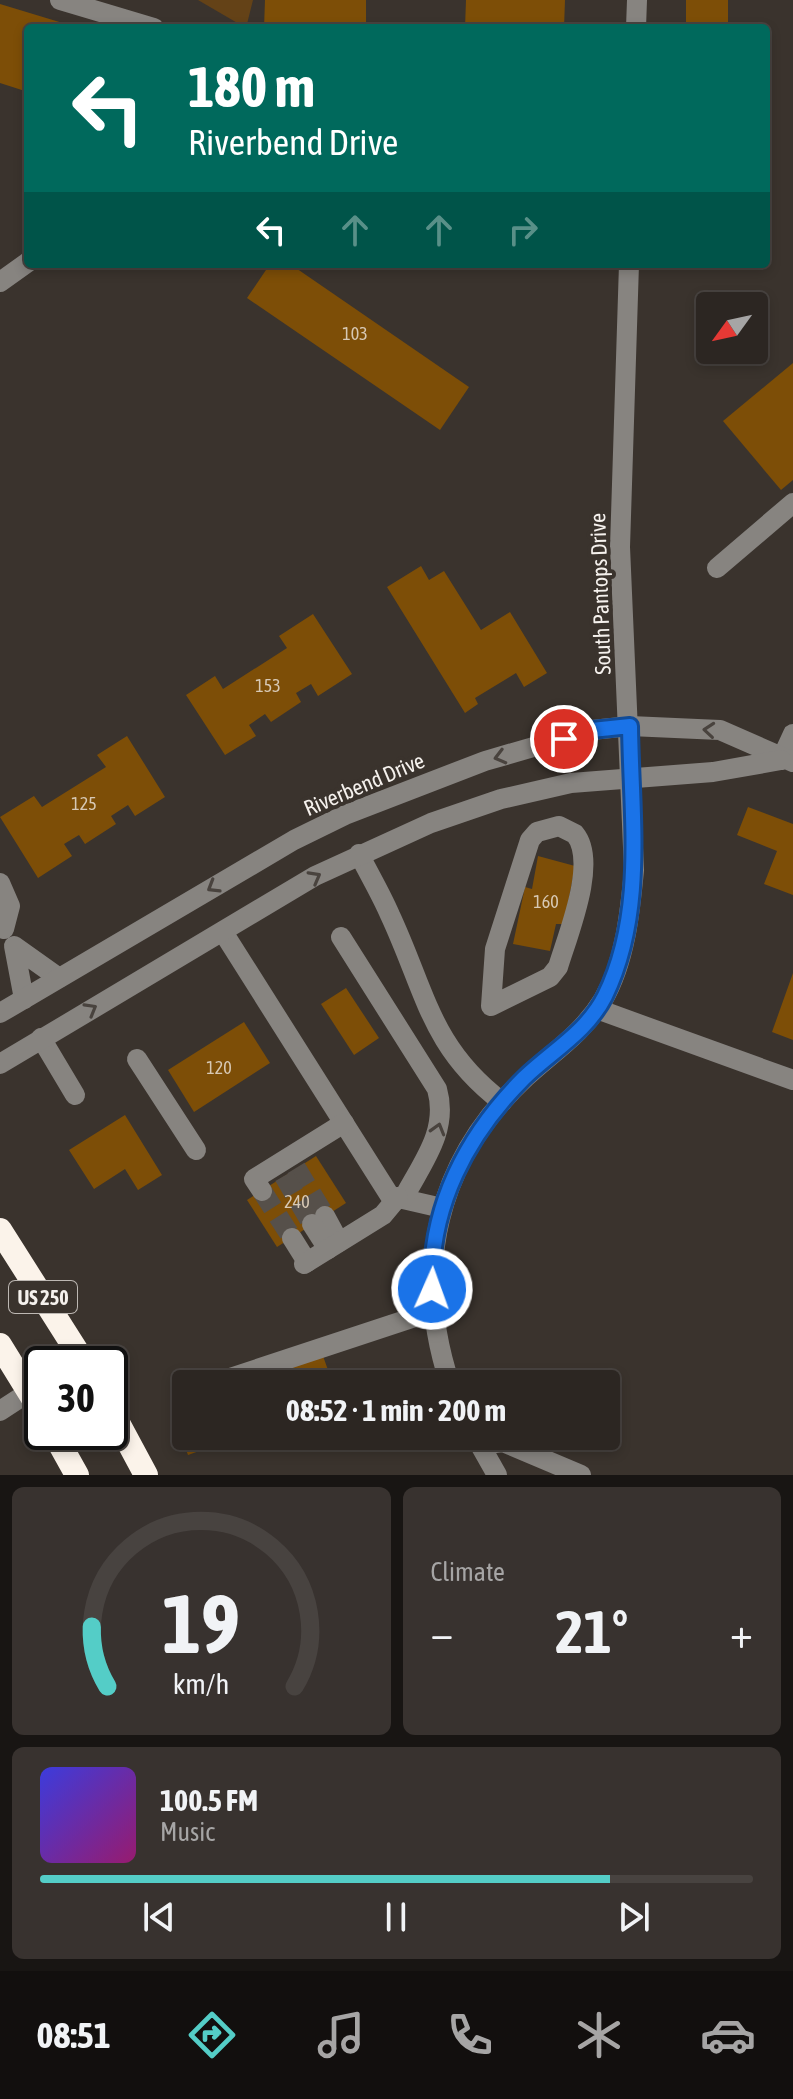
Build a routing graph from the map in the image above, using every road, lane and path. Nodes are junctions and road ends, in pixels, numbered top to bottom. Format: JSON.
{"nodes":[{"id":1,"x":60,"y":0,"type":"edge"},
{"id":2,"x":637,"y":0,"type":"edge"},
{"id":3,"x":141,"y":24,"type":"edge"},
{"id":4,"x":636,"y":24,"type":"edge"},
{"id":5,"x":24,"y":265,"type":"edge"},
{"id":6,"x":629,"y":268,"type":"edge"},
{"id":7,"x":0,"y":282,"type":"edge"},
{"id":8,"x":793,"y":503,"type":"edge"},
{"id":9,"x":717,"y":568,"type":"dead end"},
{"id":10,"x":630,"y":726,"type":"junction"},
{"id":11,"x":793,"y":734,"type":"edge"},
{"id":12,"x":787,"y":761,"type":"edge"},
{"id":13,"x":630,"y":777,"type":"junction"},
{"id":14,"x":359,"y":854,"type":"junction"},
{"id":15,"x":0,"y":883,"type":"edge"},
{"id":16,"x":223,"y":932,"type":"junction"},
{"id":17,"x":6,"y":936,"type":"edge"},
{"id":18,"x":341,"y":937,"type":"dead end"},
{"id":19,"x":59,"y":978,"type":"junction"},
{"id":20,"x":24,"y":999,"type":"junction"},
{"id":21,"x":491,"y":1006,"type":"joint"},
{"id":22,"x":597,"y":1009,"type":"junction"},
{"id":23,"x":0,"y":1013,"type":"edge"},
{"id":24,"x":41,"y":1038,"type":"junction"},
{"id":25,"x":137,"y":1059,"type":"dead end"},
{"id":26,"x":0,"y":1064,"type":"edge"},
{"id":27,"x":793,"y":1080,"type":"edge"},
{"id":28,"x":75,"y":1095,"type":"dead end"},
{"id":29,"x":502,"y":1102,"type":"junction"},
{"id":30,"x":344,"y":1123,"type":"junction"},
{"id":31,"x":196,"y":1150,"type":"dead end"},
{"id":32,"x":278,"y":1173,"type":"dead end"},
{"id":33,"x":400,"y":1198,"type":"junction"},
{"id":34,"x":442,"y":1208,"type":"junction"},
{"id":35,"x":0,"y":1230,"type":"edge"},
{"id":36,"x":319,"y":1255,"type":"junction"},
{"id":37,"x":433,"y":1311,"type":"junction"},
{"id":38,"x":0,"y":1345,"type":"edge"},
{"id":39,"x":74,"y":1346,"type":"edge"},
{"id":40,"x":254,"y":1370,"type":"edge"},
{"id":41,"x":447,"y":1370,"type":"edge"},
{"id":42,"x":24,"y":1384,"type":"edge"},
{"id":43,"x":24,"y":1395,"type":"edge"},
{"id":44,"x":0,"y":1411,"type":"edge"},
{"id":45,"x":128,"y":1442,"type":"edge"},
{"id":46,"x":63,"y":1450,"type":"edge"},
{"id":47,"x":483,"y":1450,"type":"edge"},
{"id":48,"x":522,"y":1450,"type":"edge"},
{"id":49,"x":77,"y":1475,"type":"edge"},
{"id":50,"x":146,"y":1475,"type":"edge"},
{"id":51,"x":497,"y":1475,"type":"edge"},
{"id":52,"x":581,"y":1475,"type":"edge"}],
"edges":[{"from":1,"to":3,"type":"street"},
{"from":2,"to":4,"type":"street"},
{"from":5,"to":7,"type":"street"},
{"from":6,"to":10,"type":"street","name":"South Pantops Drive"},
{"from":8,"to":9,"type":"street"},
{"from":12,"to":10,"type":"street","name":"Riverbend Drive","one_way":true},
{"from":10,"to":13,"type":"street","name":"South Pantops Drive"},
{"from":10,"to":19,"type":"street","name":"Riverbend Drive","one_way":true},
{"from":11,"to":12,"type":"street"},
{"from":12,"to":13,"type":"street"},
{"from":13,"to":14,"type":"street"},
{"from":13,"to":22,"type":"street","name":"South Pantops Drive"},
{"from":16,"to":14,"type":"street","one_way":true},
{"from":14,"to":29,"type":"street"},
{"from":15,"to":17,"type":"street"},
{"from":24,"to":16,"type":"street","one_way":true},
{"from":16,"to":30,"type":"street"},
{"from":17,"to":19,"type":"street"},
{"from":17,"to":20,"type":"street"},
{"from":33,"to":18,"type":"street","one_way":true},
{"from":19,"to":20,"type":"street","name":"Riverbend Drive"},
{"from":20,"to":23,"type":"street","name":"Riverbend Drive"},
{"from":21,"to":21,"type":"street"},
{"from":22,"to":27,"type":"street"},
{"from":22,"to":29,"type":"street","name":"South Pantops Drive"},
{"from":24,"to":26,"type":"street"},
{"from":24,"to":28,"type":"street"},
{"from":25,"to":31,"type":"street"},
{"from":29,"to":34,"type":"street","name":"South Pantops Drive"},
{"from":30,"to":32,"type":"street"},
{"from":30,"to":33,"type":"street"},
{"from":33,"to":34,"type":"street"},
{"from":33,"to":36,"type":"street"},
{"from":34,"to":37,"type":"street","name":"South Pantops Drive"},
{"from":35,"to":39,"type":"highway","number":"US 250"},
{"from":36,"to":36,"type":"street"},
{"from":37,"to":40,"type":"street"},
{"from":37,"to":41,"type":"street","name":"South Pantops Drive"},
{"from":38,"to":42,"type":"highway"},
{"from":43,"to":44,"type":"street"},
{"from":45,"to":50,"type":"highway"},
{"from":46,"to":49,"type":"highway"},
{"from":47,"to":51,"type":"street"},
{"from":48,"to":52,"type":"street"}]}
